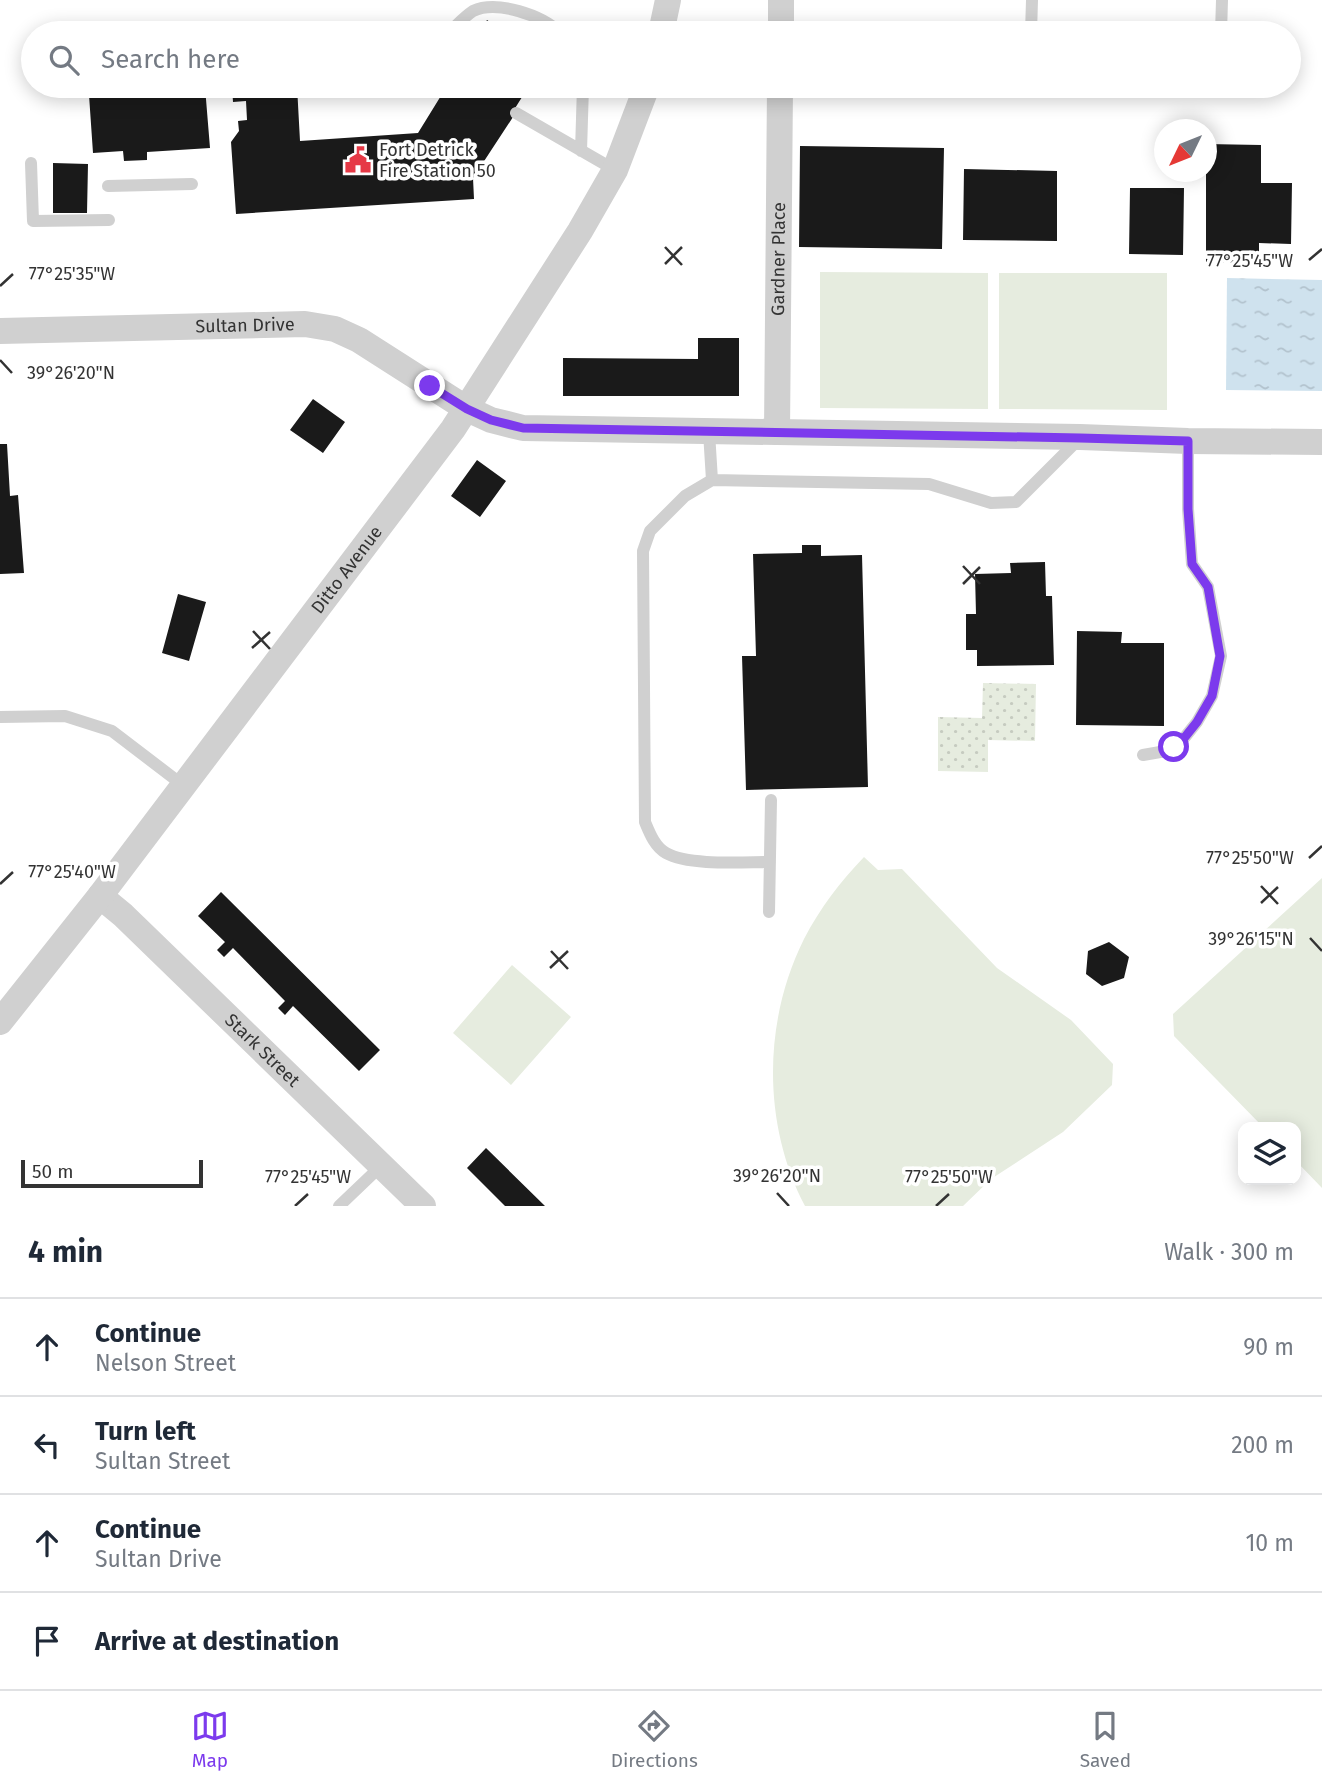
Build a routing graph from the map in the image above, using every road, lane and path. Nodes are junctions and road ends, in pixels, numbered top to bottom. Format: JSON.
{"nodes":[{"id":1,"x":668,"y":0,"type":"edge"},
{"id":2,"x":781,"y":0,"type":"edge"},
{"id":3,"x":1032,"y":0,"type":"edge"},
{"id":4,"x":1222,"y":0,"type":"edge"},
{"id":5,"x":462,"y":21,"type":"edge"},
{"id":6,"x":542,"y":21,"type":"edge"},
{"id":7,"x":664,"y":21,"type":"edge"},
{"id":8,"x":781,"y":21,"type":"edge"},
{"id":9,"x":1031,"y":21,"type":"edge"},
{"id":10,"x":1221,"y":21,"type":"edge"},
{"id":11,"x":583,"y":98,"type":"edge"},
{"id":12,"x":642,"y":98,"type":"edge"},
{"id":13,"x":780,"y":98,"type":"edge"},
{"id":14,"x":516,"y":113,"type":"dead end"},
{"id":15,"x":581,"y":151,"type":"junction"},
{"id":16,"x":31,"y":163,"type":"dead end"},
{"id":17,"x":615,"y":170,"type":"junction"},
{"id":18,"x":192,"y":184,"type":"dead end"},
{"id":19,"x":108,"y":186,"type":"dead end"},
{"id":20,"x":109,"y":220,"type":"dead end"},
{"id":21,"x":0,"y":331,"type":"edge"},
{"id":22,"x":467,"y":409,"type":"junction"},
{"id":23,"x":709,"y":432,"type":"junction"},
{"id":24,"x":777,"y":432,"type":"junction"},
{"id":25,"x":1080,"y":438,"type":"junction"},
{"id":26,"x":1188,"y":441,"type":"junction"},
{"id":27,"x":1322,"y":442,"type":"edge"},
{"id":28,"x":712,"y":480,"type":"junction"},
{"id":29,"x":0,"y":717,"type":"edge"},
{"id":30,"x":1143,"y":755,"type":"dead end"},
{"id":31,"x":184,"y":786,"type":"junction"},
{"id":32,"x":771,"y":800,"type":"dead end"},
{"id":33,"x":770,"y":862,"type":"junction"},
{"id":34,"x":100,"y":896,"type":"junction"},
{"id":35,"x":769,"y":912,"type":"dead end"},
{"id":36,"x":0,"y":1022,"type":"edge"},
{"id":37,"x":381,"y":1166,"type":"junction"},
{"id":38,"x":339,"y":1206,"type":"edge"},
{"id":39,"x":423,"y":1206,"type":"edge"}],
"edges":[{"from":1,"to":7,"type":"street"},
{"from":2,"to":8,"type":"street"},
{"from":3,"to":9,"type":"lane"},
{"from":4,"to":10,"type":"lane"},
{"from":5,"to":6,"type":"lane"},
{"from":11,"to":15,"type":"lane"},
{"from":12,"to":17,"type":"street","name":"Ditto Avenue"},
{"from":13,"to":24,"type":"street","name":"Gardner Place"},
{"from":14,"to":15,"type":"lane"},
{"from":15,"to":17,"type":"lane"},
{"from":16,"to":20,"type":"lane"},
{"from":17,"to":22,"type":"street","name":"Ditto Avenue"},
{"from":18,"to":19,"type":"lane"},
{"from":21,"to":22,"type":"street","name":"Sultan Drive"},
{"from":22,"to":23,"type":"street","name":"Sultan Drive"},
{"from":22,"to":31,"type":"street","name":"Ditto Avenue"},
{"from":23,"to":24,"type":"street","name":"Sultan Drive"},
{"from":23,"to":28,"type":"lane"},
{"from":24,"to":25,"type":"street","name":"Sultan Drive"},
{"from":25,"to":26,"type":"street","name":"Sultan Drive"},
{"from":25,"to":28,"type":"lane"},
{"from":26,"to":27,"type":"street","name":"Sultan Drive"},
{"from":26,"to":30,"type":"lane"},
{"from":28,"to":33,"type":"lane"},
{"from":29,"to":31,"type":"lane"},
{"from":31,"to":34,"type":"street","name":"Ditto Avenue"},
{"from":32,"to":33,"type":"lane"},
{"from":33,"to":35,"type":"lane"},
{"from":34,"to":36,"type":"street","name":"Ditto Avenue"},
{"from":34,"to":37,"type":"street","name":"Stark Street"},
{"from":37,"to":38,"type":"lane"},
{"from":37,"to":39,"type":"street","name":"Stark Street"}]}
